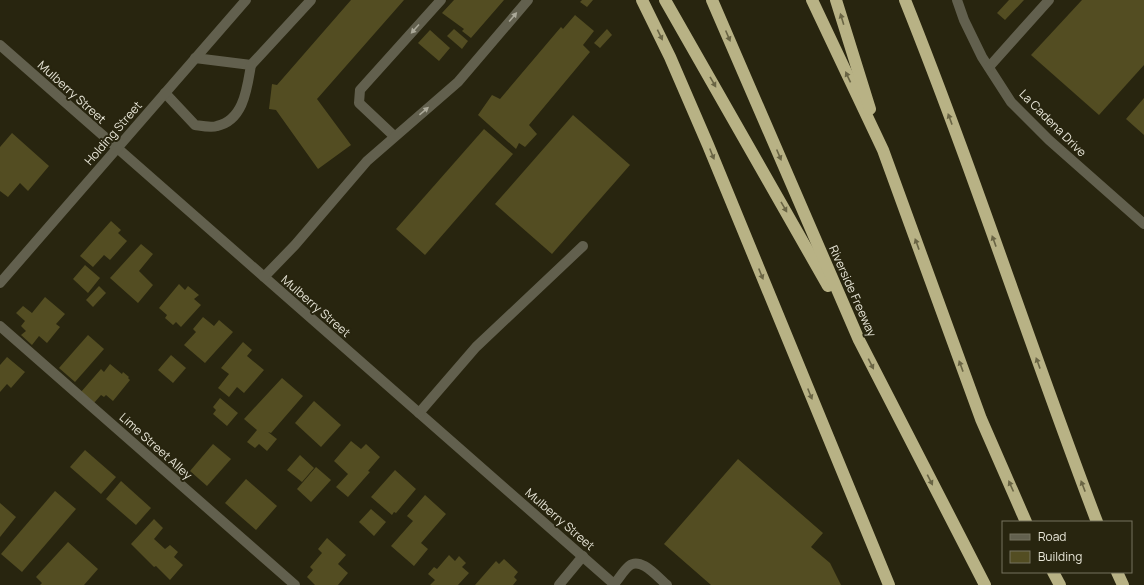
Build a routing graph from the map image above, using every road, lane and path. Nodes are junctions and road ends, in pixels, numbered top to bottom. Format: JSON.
{"nodes":[{"id":1,"x":246,"y":0,"type":"edge"},
{"id":2,"x":311,"y":0,"type":"edge"},
{"id":3,"x":441,"y":0,"type":"edge"},
{"id":4,"x":528,"y":0,"type":"edge"},
{"id":5,"x":642,"y":0,"type":"edge"},
{"id":6,"x":665,"y":0,"type":"edge"},
{"id":7,"x":712,"y":0,"type":"edge"},
{"id":8,"x":812,"y":0,"type":"edge"},
{"id":9,"x":836,"y":0,"type":"edge"},
{"id":10,"x":905,"y":0,"type":"edge"},
{"id":11,"x":957,"y":0,"type":"edge"},
{"id":12,"x":1049,"y":0,"type":"edge"},
{"id":13,"x":0,"y":45,"type":"edge"},
{"id":14,"x":195,"y":58,"type":"junction"},
{"id":15,"x":251,"y":65,"type":"junction"},
{"id":16,"x":989,"y":67,"type":"junction"},
{"id":17,"x":165,"y":93,"type":"junction"},
{"id":18,"x":394,"y":136,"type":"junction"},
{"id":19,"x":117,"y":149,"type":"junction"},
{"id":20,"x":883,"y":150,"type":"junction"},
{"id":21,"x":1144,"y":224,"type":"edge"},
{"id":22,"x":583,"y":246,"type":"dead end"},
{"id":23,"x":264,"y":277,"type":"junction"},
{"id":24,"x":0,"y":283,"type":"edge"},
{"id":25,"x":0,"y":326,"type":"edge"},
{"id":26,"x":859,"y":340,"type":"junction"},
{"id":27,"x":419,"y":413,"type":"junction"},
{"id":28,"x":1026,"y":521,"type":"edge"},
{"id":29,"x":1097,"y":521,"type":"edge"},
{"id":30,"x":583,"y":556,"type":"junction"},
{"id":31,"x":1054,"y":573,"type":"edge"},
{"id":32,"x":1117,"y":573,"type":"edge"},
{"id":33,"x":294,"y":585,"type":"edge"},
{"id":34,"x":559,"y":585,"type":"edge"},
{"id":35,"x":615,"y":585,"type":"edge"},
{"id":36,"x":666,"y":585,"type":"edge"},
{"id":37,"x":889,"y":585,"type":"edge"},
{"id":38,"x":985,"y":585,"type":"edge"},
{"id":39,"x":1060,"y":585,"type":"edge"},
{"id":40,"x":1123,"y":585,"type":"edge"}],
"edges":[{"from":1,"to":14,"type":"street","name":"Holding Street"},
{"from":2,"to":15,"type":"street"},
{"from":3,"to":18,"type":"street","one_way":true},
{"from":18,"to":4,"type":"street","one_way":true},
{"from":5,"to":37,"type":"highway","one_way":true},
{"from":6,"to":26,"type":"highway","one_way":true},
{"from":7,"to":26,"type":"highway","name":"Riverside Freeway","one_way":true},
{"from":20,"to":8,"type":"highway","one_way":true},
{"from":20,"to":9,"type":"highway","one_way":true},
{"from":29,"to":10,"type":"highway","one_way":true},
{"from":11,"to":16,"type":"street","name":"La Cadena Drive"},
{"from":12,"to":16,"type":"street"},
{"from":13,"to":19,"type":"street","name":"Mulberry Street"},
{"from":14,"to":15,"type":"street"},
{"from":14,"to":17,"type":"street","name":"Holding Street"},
{"from":15,"to":17,"type":"street"},
{"from":16,"to":21,"type":"street","name":"La Cadena Drive"},
{"from":17,"to":19,"type":"street","name":"Holding Street"},
{"from":18,"to":23,"type":"street"},
{"from":19,"to":23,"type":"street","name":"Mulberry Street"},
{"from":19,"to":24,"type":"street","name":"Holding Street"},
{"from":28,"to":20,"type":"highway","one_way":true},
{"from":22,"to":27,"type":"street"},
{"from":23,"to":27,"type":"street","name":"Mulberry Street"},
{"from":25,"to":33,"type":"street","name":"Lime Street Alley"},
{"from":26,"to":38,"type":"highway","name":"Riverside Freeway","one_way":true},
{"from":27,"to":30,"type":"street","name":"Mulberry Street"},
{"from":30,"to":34,"type":"street"},
{"from":30,"to":35,"type":"street","name":"Mulberry Street"},
{"from":31,"to":39,"type":"highway"},
{"from":32,"to":40,"type":"highway"},
{"from":35,"to":36,"type":"street"}]}
